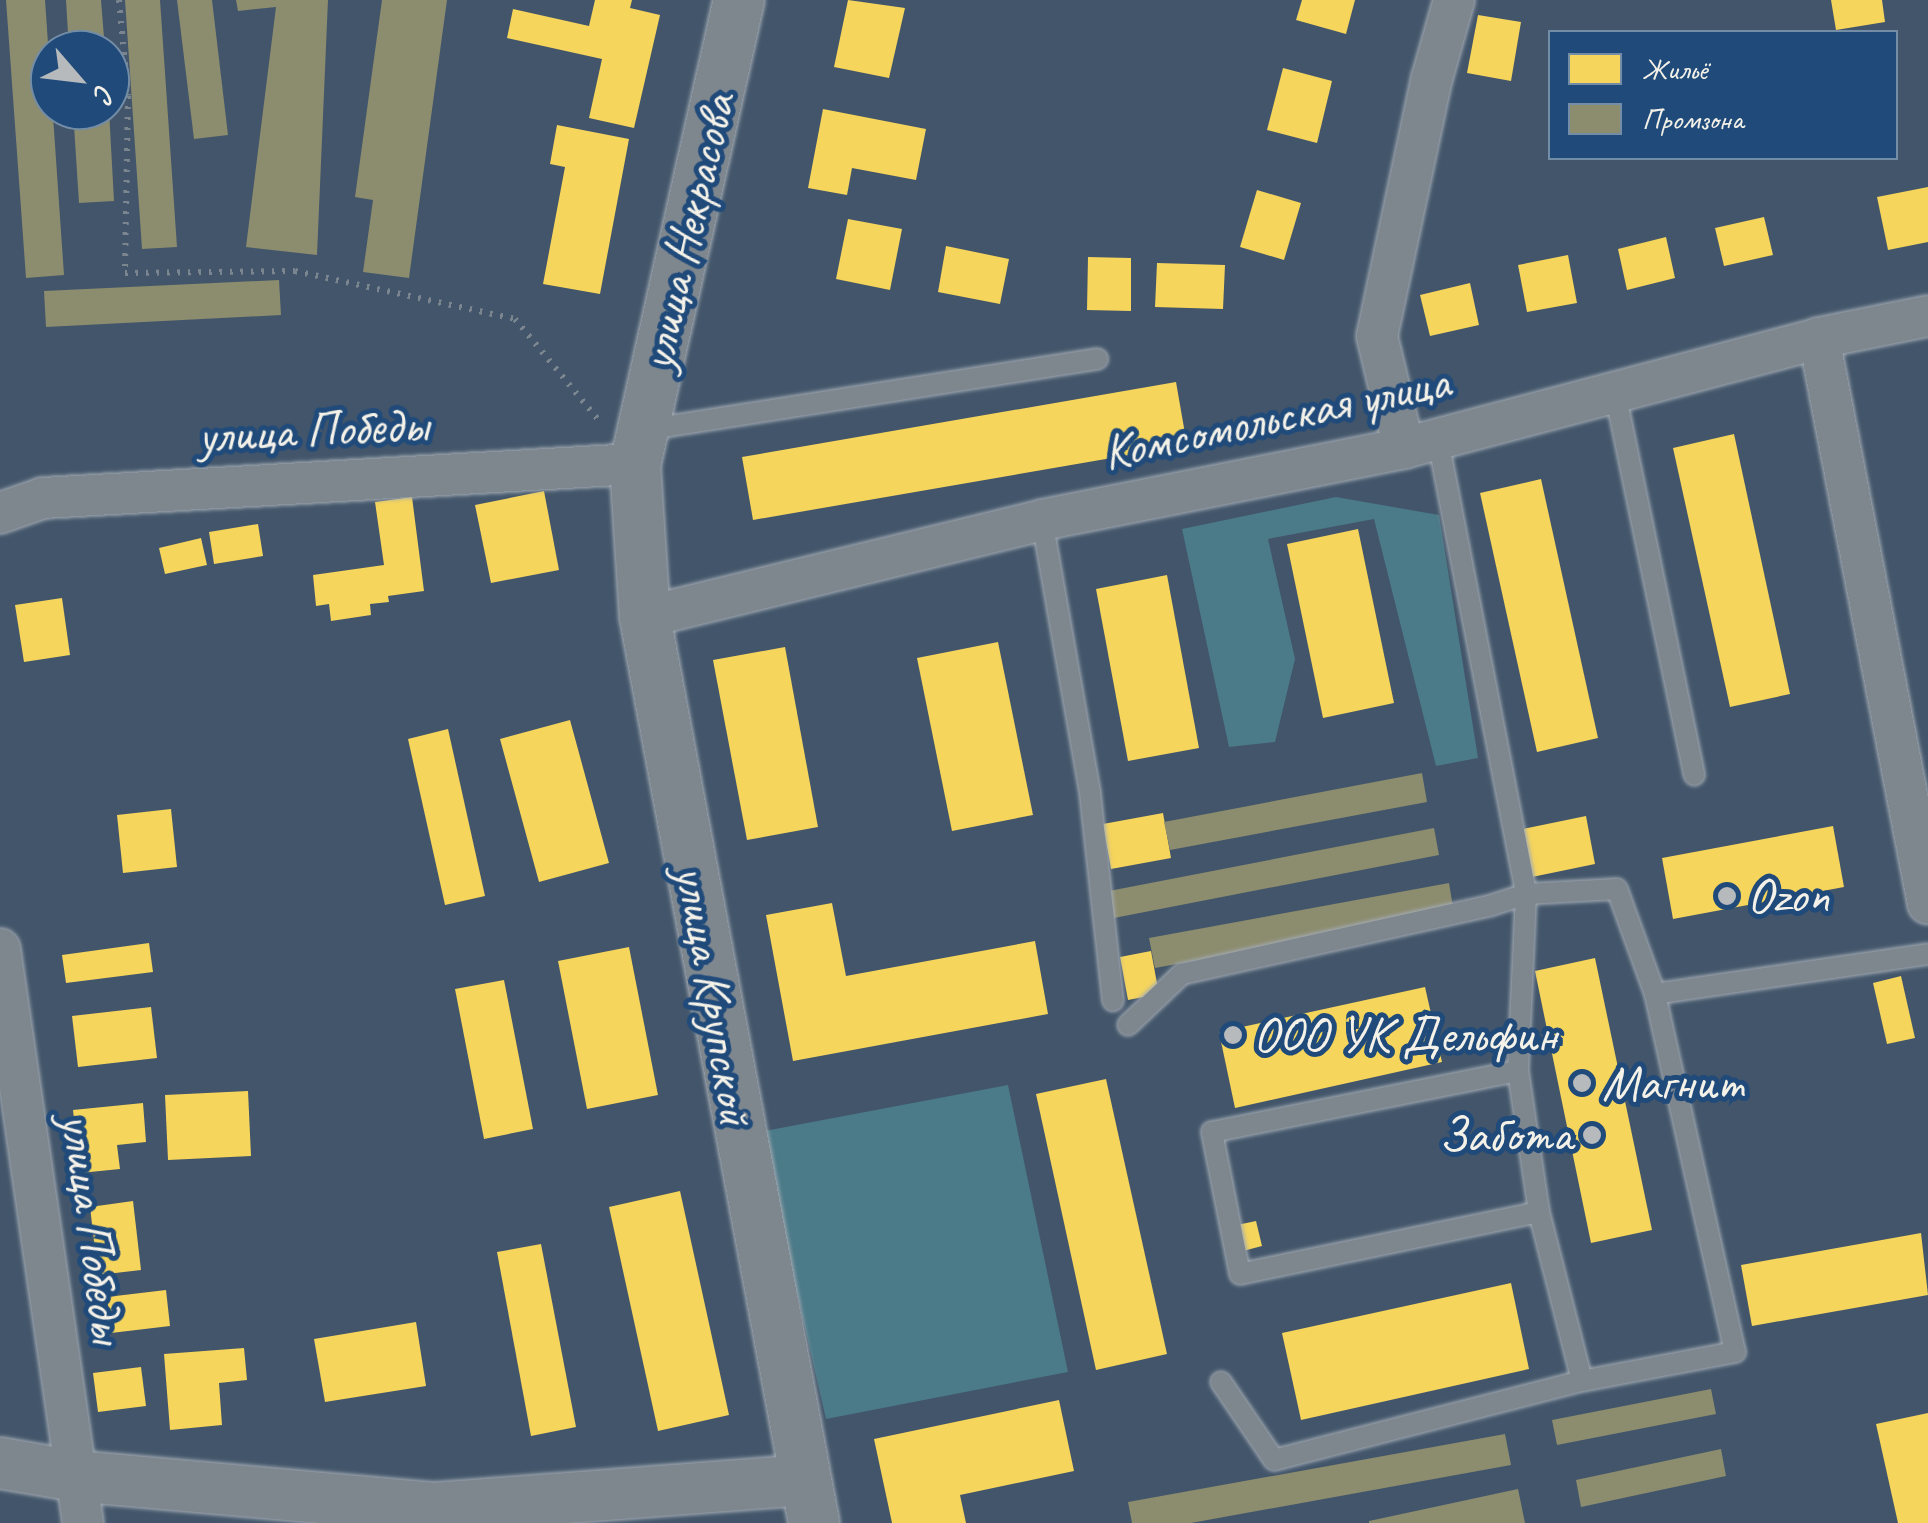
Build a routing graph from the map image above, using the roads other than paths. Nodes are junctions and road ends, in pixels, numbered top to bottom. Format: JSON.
{"nodes":[{"id":1,"x":738,"y":0,"type":"edge"},
{"id":2,"x":1454,"y":0,"type":"edge"},
{"id":3,"x":1928,"y":316,"type":"edge"},
{"id":4,"x":1819,"y":338,"type":"junction"},
{"id":5,"x":1098,"y":359,"type":"dead end"},
{"id":6,"x":1614,"y":392,"type":"junction"},
{"id":7,"x":1421,"y":444,"type":"junction"},
{"id":8,"x":639,"y":447,"type":"junction"},
{"id":9,"x":0,"y":513,"type":"edge"},
{"id":10,"x":1042,"y":520,"type":"junction"},
{"id":11,"x":644,"y":617,"type":"junction"},
{"id":12,"x":1694,"y":776,"type":"dead end"},
{"id":13,"x":1526,"y":894,"type":"junction"},
{"id":14,"x":1928,"y":904,"type":"edge"},
{"id":15,"x":0,"y":949,"type":"edge"},
{"id":16,"x":1928,"y":954,"type":"edge"},
{"id":17,"x":1655,"y":994,"type":"junction"},
{"id":18,"x":1113,"y":1001,"type":"dead end"},
{"id":19,"x":1128,"y":1025,"type":"dead end"},
{"id":20,"x":1518,"y":1071,"type":"junction"},
{"id":21,"x":1539,"y":1212,"type":"junction"},
{"id":22,"x":1582,"y":1381,"type":"junction"},
{"id":23,"x":1221,"y":1382,"type":"dead end"},
{"id":24,"x":0,"y":1463,"type":"edge"},
{"id":25,"x":80,"y":1499,"type":"edge"},
{"id":26,"x":809,"y":1502,"type":"edge"}],
"edges":[{"from":1,"to":8,"type":"street","name":"улица Некрасова"},
{"from":2,"to":7,"type":"street"},
{"from":3,"to":4,"type":"street","name":"Комсомольская улица"},
{"from":4,"to":6,"type":"street","name":"Комсомольская улица"},
{"from":4,"to":14,"type":"street"},
{"from":5,"to":8,"type":"lane"},
{"from":6,"to":7,"type":"street","name":"Комсомольская улица"},
{"from":6,"to":12,"type":"lane"},
{"from":7,"to":10,"type":"street","name":"Комсомольская улица"},
{"from":7,"to":13,"type":"lane"},
{"from":8,"to":9,"type":"street","name":"улица Победы"},
{"from":8,"to":11,"type":"street","name":"улица Крупской"},
{"from":10,"to":11,"type":"street","name":"Комсомольская улица"},
{"from":10,"to":18,"type":"lane"},
{"from":11,"to":26,"type":"street","name":"улица Крупской"},
{"from":13,"to":17,"type":"lane"},
{"from":13,"to":19,"type":"lane"},
{"from":13,"to":20,"type":"lane"},
{"from":15,"to":25,"type":"street","name":"улица Победы"},
{"from":16,"to":17,"type":"lane"},
{"from":17,"to":22,"type":"lane"},
{"from":20,"to":21,"type":"lane"},
{"from":20,"to":21,"type":"lane"},
{"from":21,"to":22,"type":"lane"},
{"from":22,"to":23,"type":"lane"},
{"from":24,"to":25,"type":"street"},
{"from":25,"to":26,"type":"street"}]}
